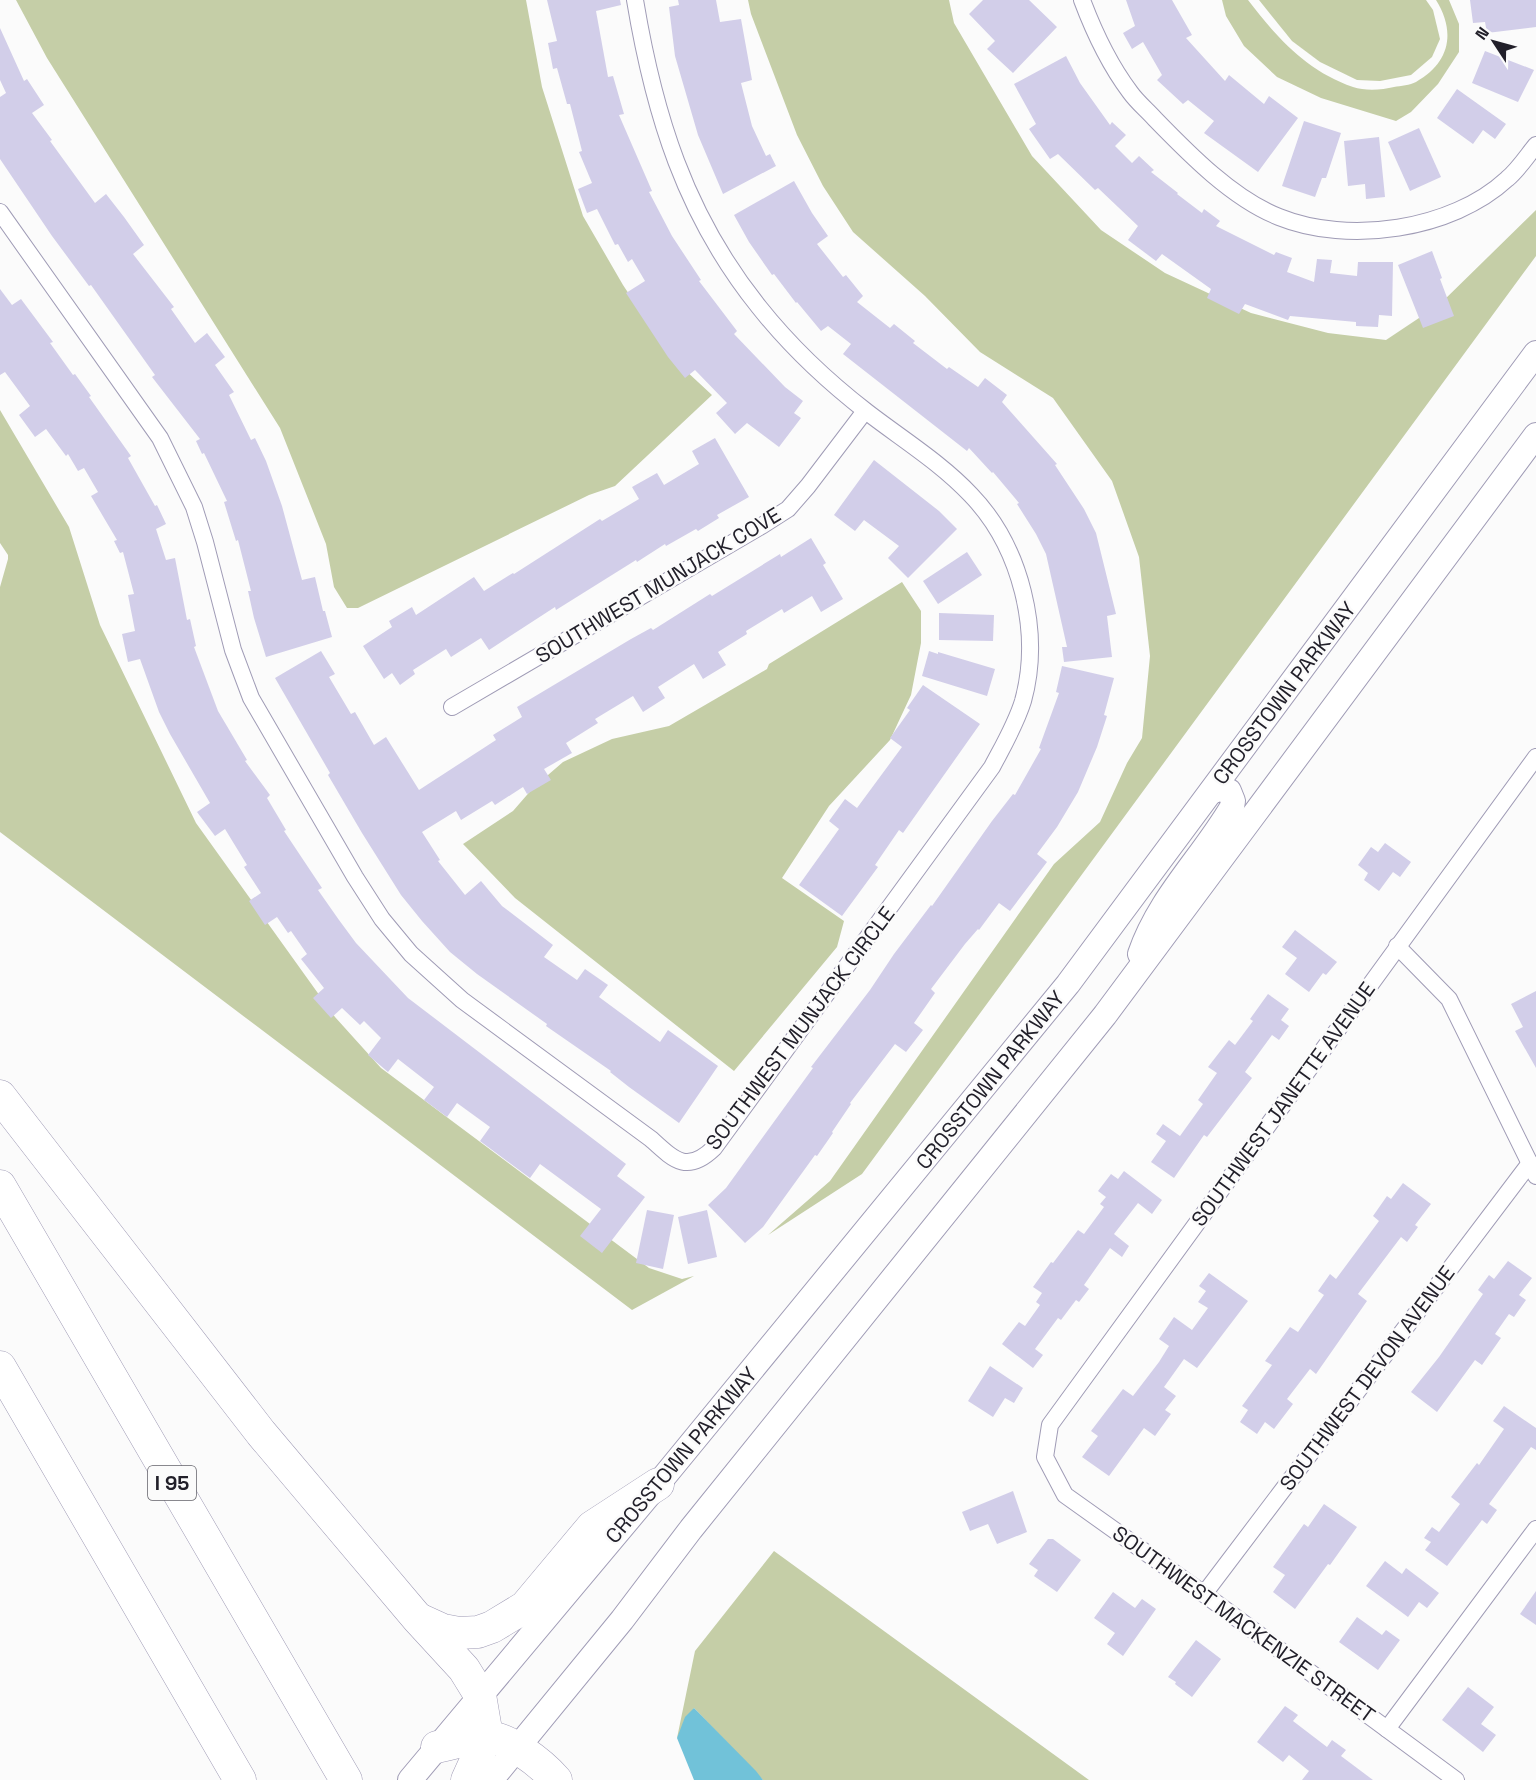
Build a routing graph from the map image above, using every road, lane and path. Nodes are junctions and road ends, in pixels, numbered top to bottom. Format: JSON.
{"nodes":[{"id":1,"x":635,"y":0,"type":"edge"},
{"id":2,"x":1082,"y":0,"type":"edge"},
{"id":3,"x":1536,"y":145,"type":"edge"},
{"id":4,"x":0,"y":212,"type":"edge"},
{"id":5,"x":1536,"y":352,"type":"edge"},
{"id":6,"x":865,"y":411,"type":"junction"},
{"id":7,"x":1536,"y":435,"type":"edge"},
{"id":8,"x":452,"y":707,"type":"dead end"},
{"id":9,"x":1536,"y":757,"type":"edge"},
{"id":10,"x":1210,"y":792,"type":"junction"},
{"id":11,"x":1397,"y":946,"type":"junction"},
{"id":12,"x":1130,"y":982,"type":"junction"},
{"id":13,"x":0,"y":1096,"type":"edge"},
{"id":14,"x":1533,"y":1169,"type":"edge"},
{"id":15,"x":0,"y":1186,"type":"edge"},
{"id":16,"x":0,"y":1367,"type":"edge"},
{"id":17,"x":1045,"y":1457,"type":"joint"},
{"id":18,"x":658,"y":1485,"type":"junction"},
{"id":19,"x":1536,"y":1529,"type":"edge"},
{"id":20,"x":1204,"y":1594,"type":"junction"},
{"id":21,"x":418,"y":1618,"type":"junction"},
{"id":22,"x":480,"y":1695,"type":"junction"},
{"id":23,"x":1387,"y":1729,"type":"junction"},
{"id":24,"x":487,"y":1736,"type":"junction"},
{"id":25,"x":517,"y":1747,"type":"junction"},
{"id":26,"x":438,"y":1748,"type":"junction"},
{"id":27,"x":240,"y":1780,"type":"edge"},
{"id":28,"x":346,"y":1780,"type":"edge"},
{"id":29,"x":410,"y":1780,"type":"edge"},
{"id":30,"x":467,"y":1780,"type":"edge"},
{"id":31,"x":491,"y":1780,"type":"edge"},
{"id":32,"x":556,"y":1780,"type":"edge"},
{"id":33,"x":1456,"y":1780,"type":"edge"}],
"edges":[{"from":1,"to":6,"type":"street","name":"SOUTHWEST MUNJACK CIRCLE"},
{"from":2,"to":3,"type":"street"},
{"from":4,"to":6,"type":"street","name":"SOUTHWEST MUNJACK CIRCLE"},
{"from":5,"to":10,"type":"main road","name":"CROSSTOWN PARKWAY"},
{"from":6,"to":8,"type":"street","name":"SOUTHWEST MUNJACK COVE"},
{"from":7,"to":12,"type":"main road"},
{"from":9,"to":11,"type":"street","name":"SOUTHWEST JANETTE AVENUE"},
{"from":10,"to":12,"type":"main road"},
{"from":10,"to":18,"type":"main road","name":"CROSSTOWN PARKWAY"},
{"from":11,"to":14,"type":"street"},
{"from":11,"to":17,"type":"street","name":"SOUTHWEST JANETTE AVENUE"},
{"from":12,"to":25,"type":"main road"},
{"from":13,"to":21,"type":"highway"},
{"from":14,"to":20,"type":"street","name":"SOUTHWEST DEVON AVENUE"},
{"from":15,"to":28,"type":"highway","number":"I 95"},
{"from":16,"to":27,"type":"highway"},
{"from":17,"to":20,"type":"street","name":"SOUTHWEST MACKENZIE STREET"},
{"from":18,"to":21,"type":"highway"},
{"from":18,"to":22,"type":"main road","name":"CROSSTOWN PARKWAY"},
{"from":19,"to":23,"type":"street"},
{"from":20,"to":23,"type":"street","name":"SOUTHWEST MACKENZIE STREET"},
{"from":21,"to":22,"type":"highway"},
{"from":22,"to":24,"type":"highway"},
{"from":22,"to":26,"type":"main road","name":"CROSSTOWN PARKWAY"},
{"from":23,"to":33,"type":"street","name":"SOUTHWEST MACKENZIE STREET"},
{"from":24,"to":25,"type":"highway"},
{"from":24,"to":26,"type":"highway"},
{"from":24,"to":30,"type":"highway"},
{"from":25,"to":31,"type":"main road"},
{"from":25,"to":32,"type":"highway"},
{"from":26,"to":29,"type":"main road","name":"CROSSTOWN PARKWAY"}]}
